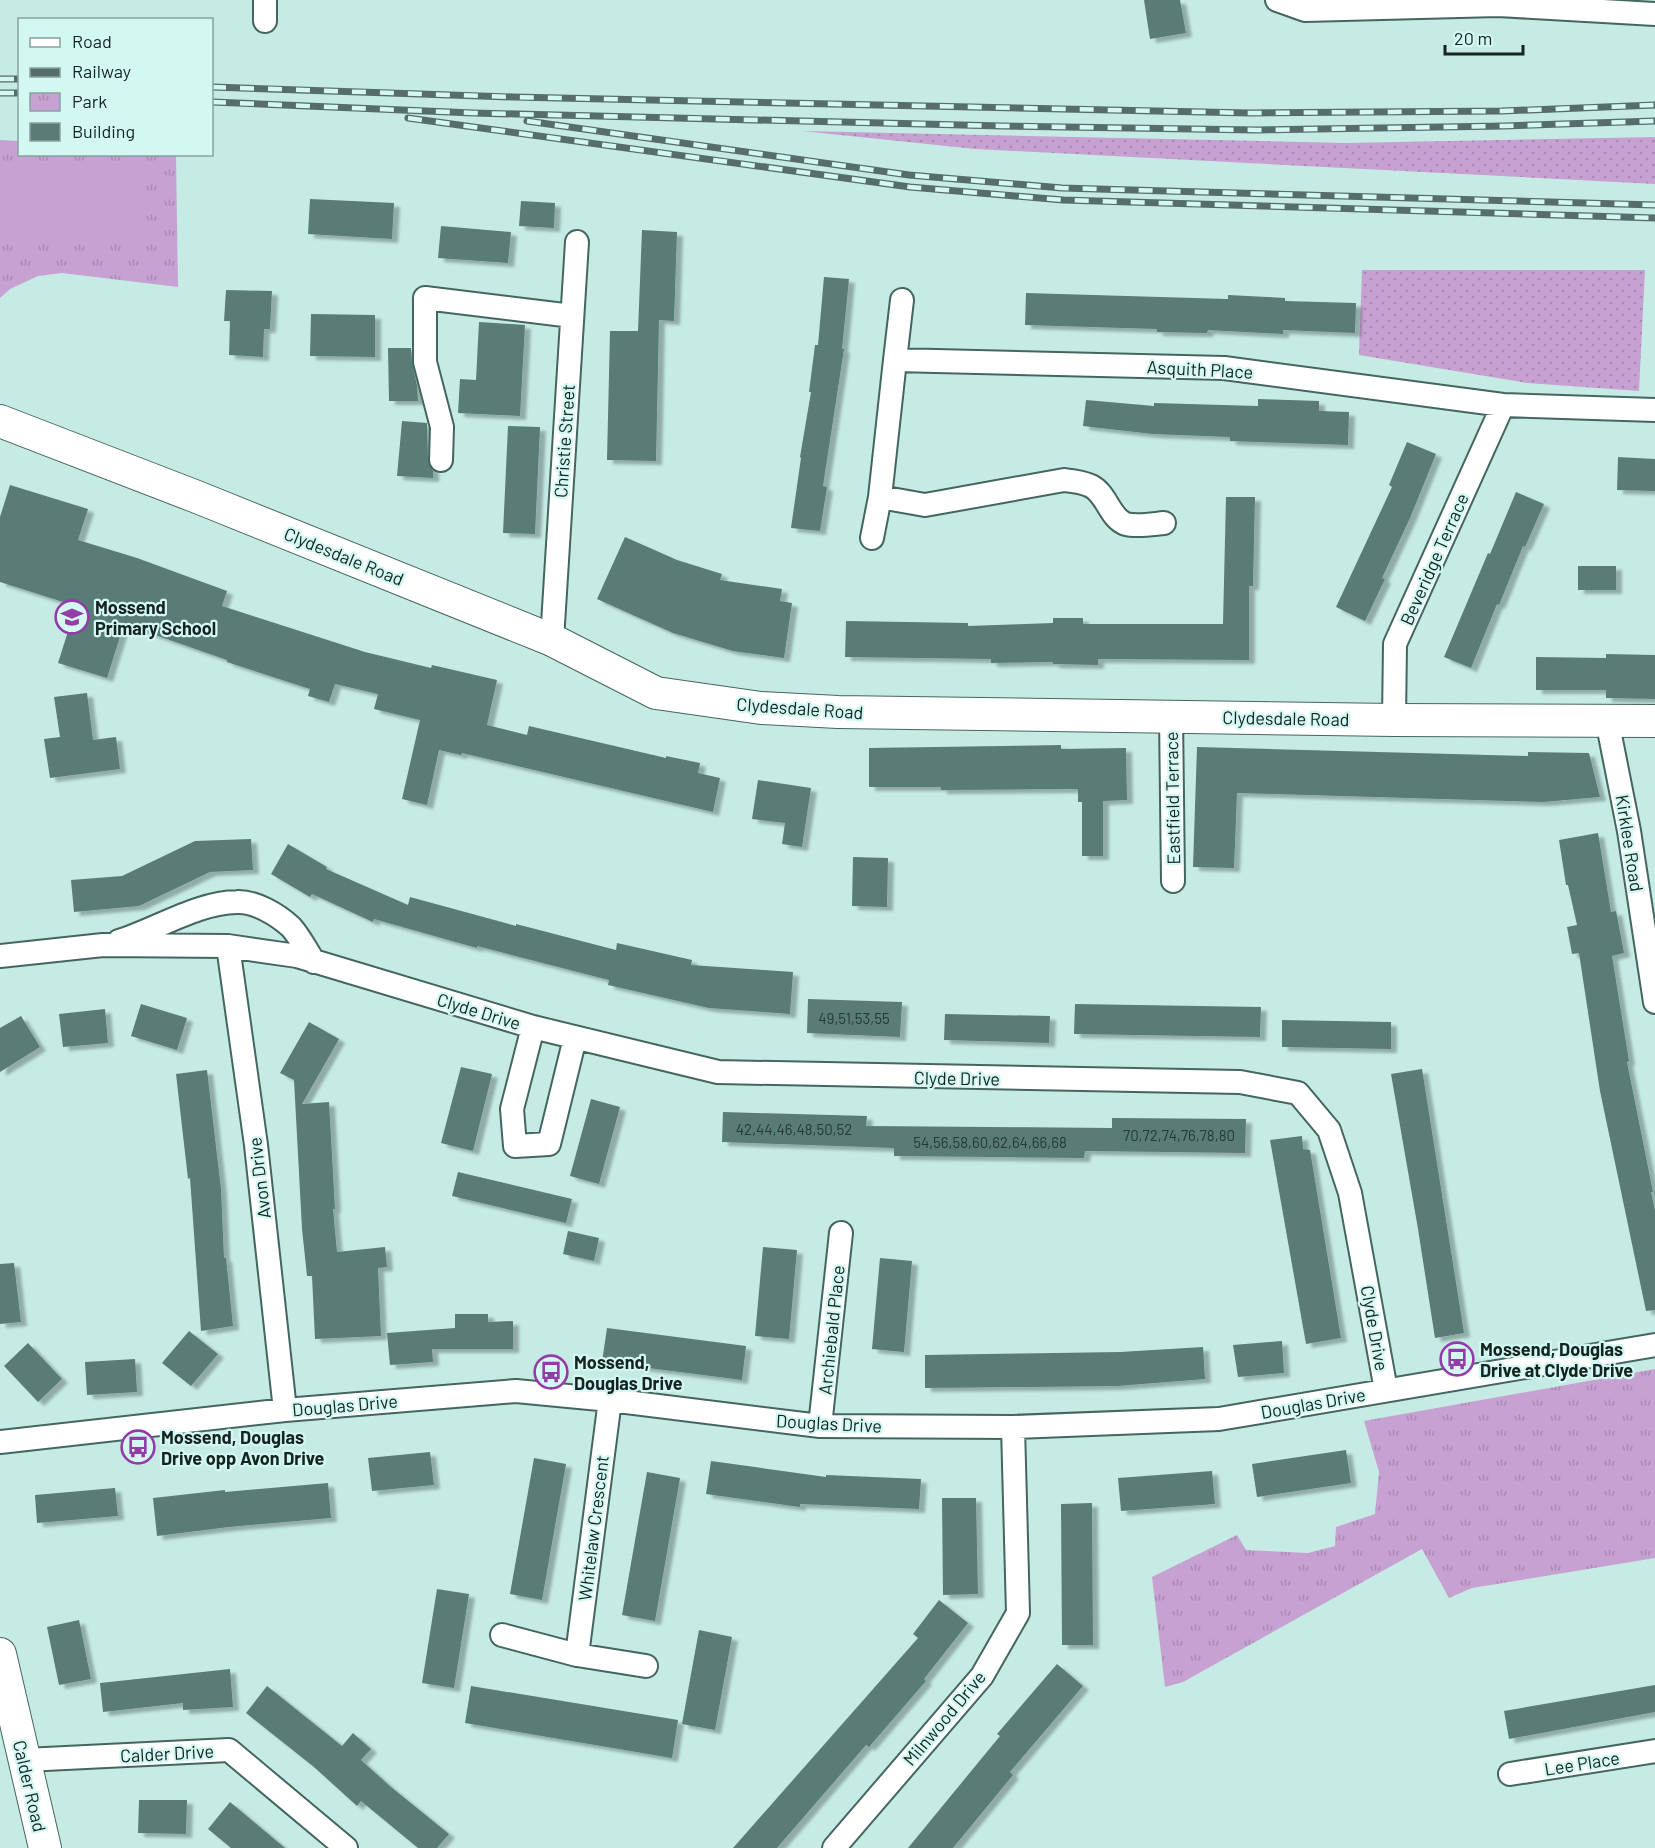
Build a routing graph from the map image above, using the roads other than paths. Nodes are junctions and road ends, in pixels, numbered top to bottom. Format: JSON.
{"nodes":[{"id":1,"x":1277,"y":0,"type":"edge"},
{"id":2,"x":1498,"y":2,"type":"edge"},
{"id":3,"x":1655,"y":14,"type":"edge"},
{"id":4,"x":577,"y":242,"type":"dead end"},
{"id":5,"x":902,"y":300,"type":"dead end"},
{"id":6,"x":572,"y":316,"type":"junction"},
{"id":7,"x":895,"y":360,"type":"junction"},
{"id":8,"x":1503,"y":405,"type":"junction"},
{"id":9,"x":1655,"y":410,"type":"edge"},
{"id":10,"x":0,"y":421,"type":"edge"},
{"id":11,"x":441,"y":460,"type":"dead end"},
{"id":12,"x":880,"y":497,"type":"junction"},
{"id":13,"x":1164,"y":523,"type":"dead end"},
{"id":14,"x":872,"y":538,"type":"dead end"},
{"id":15,"x":552,"y":640,"type":"junction"},
{"id":16,"x":1171,"y":715,"type":"junction"},
{"id":17,"x":1394,"y":720,"type":"junction"},
{"id":18,"x":1607,"y":720,"type":"junction"},
{"id":19,"x":1655,"y":721,"type":"edge"},
{"id":20,"x":1173,"y":881,"type":"dead end"},
{"id":21,"x":103,"y":945,"type":"junction"},
{"id":22,"x":228,"y":946,"type":"junction"},
{"id":23,"x":0,"y":956,"type":"edge"},
{"id":24,"x":314,"y":962,"type":"junction"},
{"id":25,"x":1655,"y":1002,"type":"edge"},
{"id":26,"x":533,"y":1027,"type":"junction"},
{"id":27,"x":575,"y":1038,"type":"junction"},
{"id":28,"x":841,"y":1233,"type":"dead end"},
{"id":29,"x":1655,"y":1345,"type":"edge"},
{"id":30,"x":1386,"y":1390,"type":"junction"},
{"id":31,"x":610,"y":1400,"type":"junction"},
{"id":32,"x":285,"y":1410,"type":"junction"},
{"id":33,"x":820,"y":1426,"type":"junction"},
{"id":34,"x":1013,"y":1427,"type":"junction"},
{"id":35,"x":0,"y":1442,"type":"edge"},
{"id":36,"x":501,"y":1635,"type":"dead end"},
{"id":37,"x":0,"y":1654,"type":"edge"},
{"id":38,"x":577,"y":1655,"type":"junction"},
{"id":39,"x":646,"y":1666,"type":"dead end"},
{"id":40,"x":1655,"y":1751,"type":"edge"},
{"id":41,"x":24,"y":1760,"type":"junction"},
{"id":42,"x":1510,"y":1774,"type":"dead end"},
{"id":43,"x":45,"y":1848,"type":"edge"},
{"id":44,"x":346,"y":1848,"type":"edge"},
{"id":45,"x":834,"y":1848,"type":"edge"}],
"edges":[{"from":1,"to":2,"type":"street"},
{"from":2,"to":3,"type":"street"},
{"from":4,"to":6,"type":"street","name":"Christie Street"},
{"from":5,"to":7,"type":"street"},
{"from":6,"to":11,"type":"street"},
{"from":6,"to":15,"type":"street","name":"Christie Street"},
{"from":7,"to":8,"type":"street","name":"Asquith Place"},
{"from":7,"to":12,"type":"street"},
{"from":8,"to":9,"type":"street","name":"Asquith Place"},
{"from":8,"to":17,"type":"street","name":"Beveridge Terrace"},
{"from":10,"to":15,"type":"main road","name":"Clydesdale Road"},
{"from":12,"to":13,"type":"street"},
{"from":12,"to":14,"type":"street"},
{"from":15,"to":16,"type":"main road","name":"Clydesdale Road"},
{"from":16,"to":17,"type":"main road","name":"Clydesdale Road"},
{"from":16,"to":20,"type":"street","name":"Eastfield Terrace"},
{"from":17,"to":18,"type":"main road","name":"Clydesdale Road"},
{"from":18,"to":19,"type":"main road","name":"Clydesdale Road"},
{"from":18,"to":25,"type":"street","name":"Kirklee Road"},
{"from":21,"to":22,"type":"street","name":"Clyde Drive"},
{"from":21,"to":23,"type":"street","name":"Clyde Drive"},
{"from":21,"to":24,"type":"street","name":"Clyde Drive"},
{"from":22,"to":24,"type":"street","name":"Clyde Drive"},
{"from":22,"to":32,"type":"street","name":"Avon Drive"},
{"from":24,"to":26,"type":"street","name":"Clyde Drive"},
{"from":26,"to":27,"type":"street","name":"Clyde Drive"},
{"from":26,"to":27,"type":"street"},
{"from":27,"to":30,"type":"street","name":"Clyde Drive"},
{"from":28,"to":33,"type":"street","name":"Archiebald Place"},
{"from":29,"to":30,"type":"street","name":"Douglas Drive"},
{"from":30,"to":34,"type":"street","name":"Douglas Drive"},
{"from":31,"to":32,"type":"street","name":"Douglas Drive"},
{"from":31,"to":33,"type":"street","name":"Douglas Drive"},
{"from":31,"to":38,"type":"street","name":"Whitelaw Crescent"},
{"from":32,"to":35,"type":"street","name":"Douglas Drive"},
{"from":33,"to":34,"type":"street","name":"Douglas Drive"},
{"from":34,"to":45,"type":"street","name":"Milnwood Drive"},
{"from":36,"to":38,"type":"street"},
{"from":37,"to":41,"type":"main road","name":"Calder Road"},
{"from":38,"to":39,"type":"street"},
{"from":40,"to":42,"type":"street","name":"Lee Place"},
{"from":41,"to":43,"type":"main road","name":"Calder Road"},
{"from":41,"to":44,"type":"street","name":"Calder Drive"}]}
